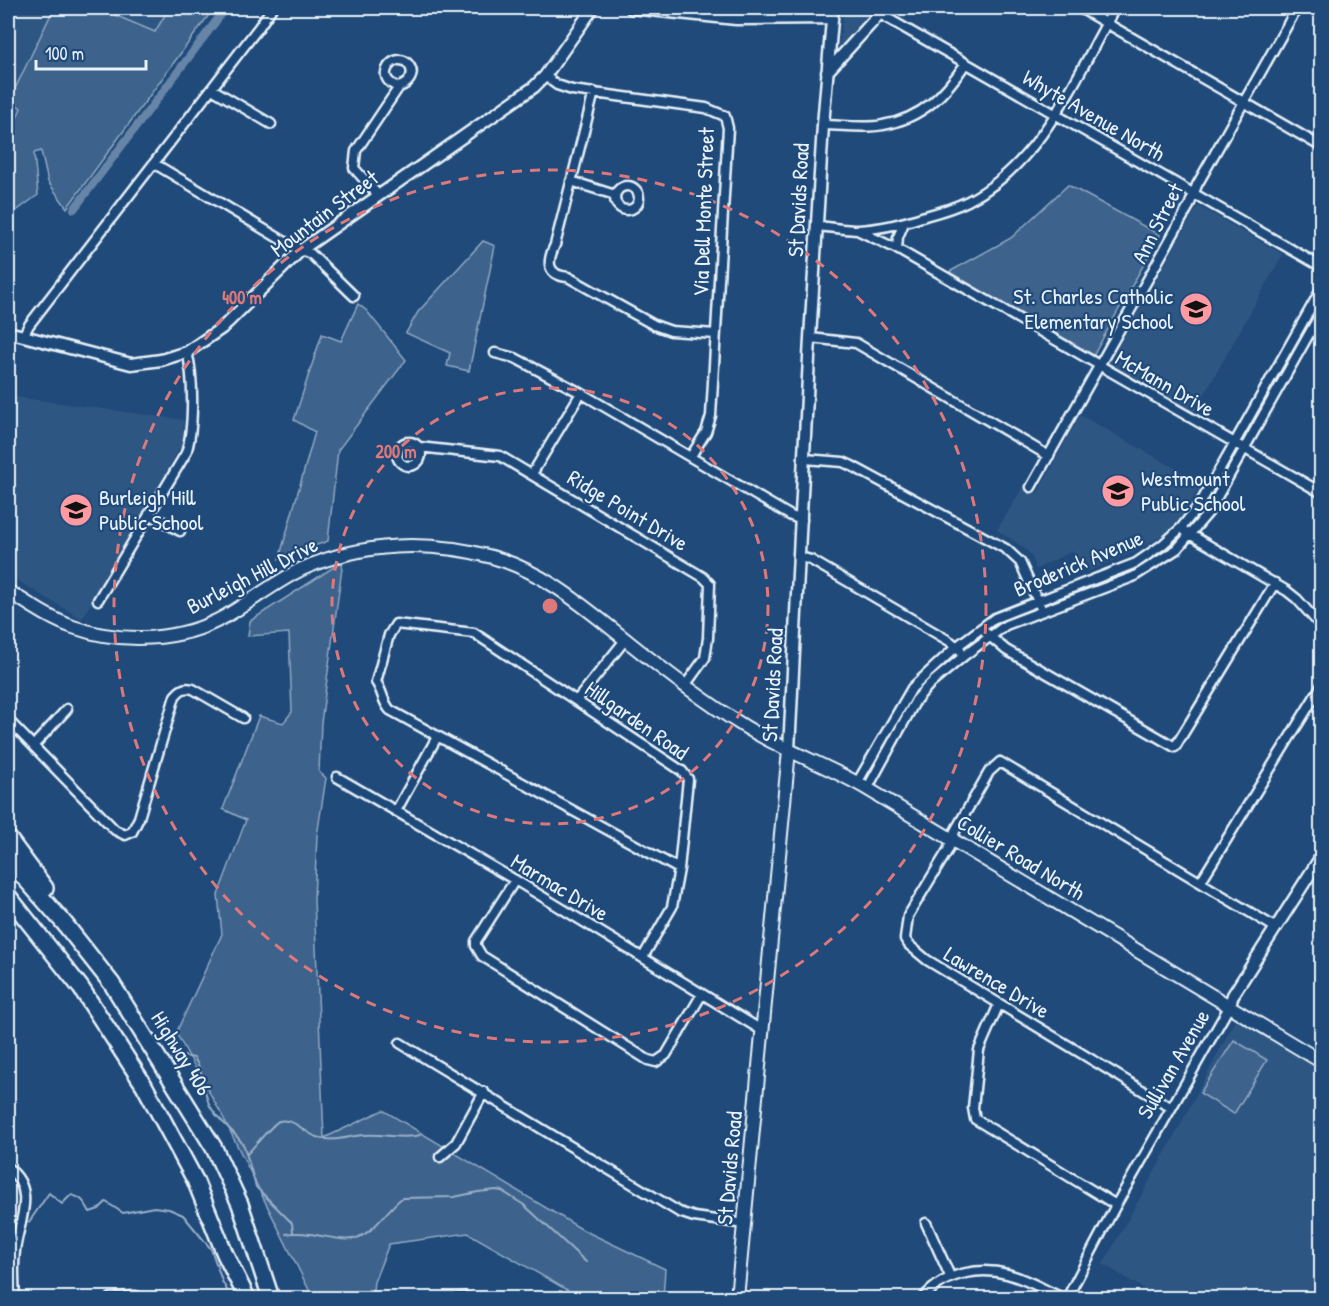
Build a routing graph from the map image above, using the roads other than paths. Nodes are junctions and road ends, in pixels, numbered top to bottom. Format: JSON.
{"nodes":[{"id":1,"x":272,"y":8,"type":"edge"},
{"id":2,"x":593,"y":8,"type":"edge"},
{"id":3,"x":631,"y":8,"type":"edge"},
{"id":4,"x":737,"y":8,"type":"edge"},
{"id":5,"x":1080,"y":8,"type":"edge"},
{"id":6,"x":1115,"y":8,"type":"edge"},
{"id":7,"x":1297,"y":8,"type":"edge"},
{"id":8,"x":883,"y":11,"type":"edge"},
{"id":9,"x":833,"y":13,"type":"edge"},
{"id":10,"x":736,"y":19,"type":"junction"},
{"id":11,"x":1107,"y":23,"type":"junction"},
{"id":12,"x":966,"y":63,"type":"junction"},
{"id":13,"x":827,"y":72,"type":"junction"},
{"id":14,"x":545,"y":76,"type":"junction"},
{"id":15,"x":399,"y":87,"type":"dead end"},
{"id":16,"x":212,"y":89,"type":"junction"},
{"id":17,"x":594,"y":92,"type":"junction"},
{"id":18,"x":1244,"y":102,"type":"junction"},
{"id":19,"x":1056,"y":114,"type":"junction"},
{"id":20,"x":271,"y":124,"type":"dead end"},
{"id":21,"x":823,"y":125,"type":"junction"},
{"id":22,"x":1322,"y":147,"type":"edge"},
{"id":23,"x":155,"y":164,"type":"junction"},
{"id":24,"x":571,"y":182,"type":"junction"},
{"id":25,"x":1194,"y":193,"type":"junction"},
{"id":26,"x":378,"y":195,"type":"junction"},
{"id":27,"x":615,"y":195,"type":"dead end"},
{"id":28,"x":904,"y":223,"type":"junction"},
{"id":29,"x":817,"y":226,"type":"junction"},
{"id":30,"x":857,"y":230,"type":"junction"},
{"id":31,"x":897,"y":249,"type":"junction"},
{"id":32,"x":301,"y":250,"type":"junction"},
{"id":33,"x":1322,"y":267,"type":"edge"},
{"id":34,"x":1322,"y":288,"type":"edge"},
{"id":35,"x":354,"y":296,"type":"dead end"},
{"id":36,"x":1322,"y":311,"type":"edge"},
{"id":37,"x":8,"y":332,"type":"edge"},
{"id":38,"x":716,"y":334,"type":"junction"},
{"id":39,"x":23,"y":336,"type":"junction"},
{"id":40,"x":810,"y":338,"type":"junction"},
{"id":41,"x":187,"y":352,"type":"junction"},
{"id":42,"x":495,"y":353,"type":"dead end"},
{"id":43,"x":1099,"y":366,"type":"junction"},
{"id":44,"x":581,"y":393,"type":"junction"},
{"id":45,"x":1235,"y":444,"type":"junction"},
{"id":46,"x":419,"y":447,"type":"dead end"},
{"id":47,"x":1244,"y":449,"type":"junction"},
{"id":48,"x":691,"y":456,"type":"junction"},
{"id":49,"x":1049,"y":456,"type":"junction"},
{"id":50,"x":805,"y":459,"type":"junction"},
{"id":51,"x":532,"y":474,"type":"junction"},
{"id":52,"x":1031,"y":487,"type":"dead end"},
{"id":53,"x":1322,"y":493,"type":"edge"},
{"id":54,"x":149,"y":514,"type":"junction"},
{"id":55,"x":802,"y":520,"type":"junction"},
{"id":56,"x":1181,"y":528,"type":"junction"},
{"id":57,"x":180,"y":531,"type":"dead end"},
{"id":58,"x":1191,"y":535,"type":"junction"},
{"id":59,"x":800,"y":557,"type":"junction"},
{"id":60,"x":1275,"y":583,"type":"junction"},
{"id":61,"x":8,"y":593,"type":"edge"},
{"id":62,"x":98,"y":600,"type":"dead end"},
{"id":63,"x":1038,"y":601,"type":"junction"},
{"id":64,"x":1042,"y":612,"type":"junction"},
{"id":65,"x":1322,"y":627,"type":"edge"},
{"id":66,"x":981,"y":628,"type":"junction"},
{"id":67,"x":988,"y":636,"type":"junction"},
{"id":68,"x":625,"y":640,"type":"junction"},
{"id":69,"x":956,"y":647,"type":"junction"},
{"id":70,"x":965,"y":655,"type":"junction"},
{"id":71,"x":1322,"y":685,"type":"edge"},
{"id":72,"x":684,"y":687,"type":"junction"},
{"id":73,"x":577,"y":700,"type":"junction"},
{"id":74,"x":67,"y":709,"type":"dead end"},
{"id":75,"x":243,"y":718,"type":"dead end"},
{"id":76,"x":8,"y":720,"type":"edge"},
{"id":77,"x":437,"y":737,"type":"junction"},
{"id":78,"x":34,"y":745,"type":"junction"},
{"id":79,"x":789,"y":750,"type":"junction"},
{"id":80,"x":337,"y":777,"type":"dead end"},
{"id":81,"x":862,"y":786,"type":"junction"},
{"id":82,"x":396,"y":811,"type":"junction"},
{"id":83,"x":8,"y":838,"type":"edge"},
{"id":84,"x":952,"y":840,"type":"junction"},
{"id":85,"x":1322,"y":855,"type":"edge"},
{"id":86,"x":8,"y":859,"type":"edge"},
{"id":87,"x":680,"y":869,"type":"junction"},
{"id":88,"x":515,"y":880,"type":"junction"},
{"id":89,"x":1201,"y":881,"type":"junction"},
{"id":90,"x":8,"y":896,"type":"edge"},
{"id":91,"x":8,"y":909,"type":"edge"},
{"id":92,"x":1276,"y":928,"type":"junction"},
{"id":93,"x":643,"y":957,"type":"junction"},
{"id":94,"x":112,"y":984,"type":"junction"},
{"id":95,"x":81,"y":988,"type":"junction"},
{"id":96,"x":702,"y":994,"type":"junction"},
{"id":97,"x":999,"y":1004,"type":"junction"},
{"id":98,"x":1229,"y":1007,"type":"junction"},
{"id":99,"x":763,"y":1031,"type":"junction"},
{"id":100,"x":400,"y":1042,"type":"dead end"},
{"id":101,"x":1320,"y":1059,"type":"edge"},
{"id":102,"x":484,"y":1092,"type":"junction"},
{"id":103,"x":1170,"y":1107,"type":"junction"},
{"id":104,"x":440,"y":1157,"type":"dead end"},
{"id":105,"x":8,"y":1168,"type":"edge"},
{"id":106,"x":240,"y":1204,"type":"junction"},
{"id":107,"x":1116,"y":1204,"type":"junction"},
{"id":108,"x":926,"y":1223,"type":"dead end"},
{"id":109,"x":745,"y":1224,"type":"junction"},
{"id":110,"x":225,"y":1254,"type":"junction"},
{"id":111,"x":950,"y":1276,"type":"junction"},
{"id":112,"x":15,"y":1299,"type":"edge"},
{"id":113,"x":111,"y":1299,"type":"edge"},
{"id":114,"x":141,"y":1299,"type":"edge"},
{"id":115,"x":239,"y":1299,"type":"edge"},
{"id":116,"x":247,"y":1299,"type":"edge"},
{"id":117,"x":271,"y":1299,"type":"edge"},
{"id":118,"x":277,"y":1299,"type":"edge"},
{"id":119,"x":457,"y":1299,"type":"edge"},
{"id":120,"x":469,"y":1299,"type":"edge"},
{"id":121,"x":737,"y":1299,"type":"edge"},
{"id":122,"x":923,"y":1299,"type":"edge"},
{"id":123,"x":1065,"y":1299,"type":"edge"}],
"edges":[{"from":1,"to":16,"type":"street"},
{"from":2,"to":14,"type":"street","name":"Mountain Street"},
{"from":3,"to":10,"type":"street"},
{"from":4,"to":10,"type":"street"},
{"from":5,"to":11,"type":"street"},
{"from":6,"to":11,"type":"street"},
{"from":7,"to":18,"type":"street","name":"Ann Street"},
{"from":8,"to":12,"type":"street","name":"Whyte Avenue North"},
{"from":8,"to":13,"type":"street"},
{"from":9,"to":10,"type":"street"},
{"from":9,"to":13,"type":"street","name":"St Davids Road"},
{"from":11,"to":18,"type":"street"},
{"from":11,"to":19,"type":"street"},
{"from":12,"to":19,"type":"street","name":"Whyte Avenue North"},
{"from":12,"to":21,"type":"street"},
{"from":13,"to":21,"type":"street","name":"St Davids Road"},
{"from":14,"to":17,"type":"street","name":"Via Dell Monte Street"},
{"from":14,"to":26,"type":"street","name":"Mountain Street"},
{"from":15,"to":26,"type":"street"},
{"from":16,"to":20,"type":"street"},
{"from":16,"to":23,"type":"street"},
{"from":17,"to":24,"type":"street"},
{"from":17,"to":38,"type":"street","name":"Via Dell Monte Street"},
{"from":18,"to":22,"type":"street"},
{"from":18,"to":25,"type":"street","name":"Ann Street"},
{"from":19,"to":25,"type":"street","name":"Whyte Avenue North"},
{"from":19,"to":28,"type":"street"},
{"from":21,"to":29,"type":"street","name":"St Davids Road"},
{"from":23,"to":32,"type":"street"},
{"from":23,"to":39,"type":"street"},
{"from":24,"to":27,"type":"street"},
{"from":24,"to":38,"type":"street"},
{"from":25,"to":33,"type":"street","name":"Whyte Avenue North"},
{"from":25,"to":43,"type":"street","name":"Ann Street"},
{"from":26,"to":32,"type":"street","name":"Mountain Street"},
{"from":28,"to":30,"type":"street"},
{"from":28,"to":31,"type":"street"},
{"from":29,"to":30,"type":"street"},
{"from":29,"to":40,"type":"street","name":"St Davids Road"},
{"from":30,"to":31,"type":"street","name":"McMann Drive"},
{"from":31,"to":43,"type":"street","name":"McMann Drive"},
{"from":32,"to":35,"type":"street"},
{"from":32,"to":41,"type":"street","name":"Mountain Street"},
{"from":34,"to":45,"type":"street","name":"Broderick Avenue"},
{"from":36,"to":47,"type":"street","name":"Broderick Avenue"},
{"from":37,"to":39,"type":"street","name":"Mountain Street"},
{"from":38,"to":48,"type":"street","name":"Via Dell Monte Street"},
{"from":39,"to":41,"type":"street","name":"Mountain Street"},
{"from":40,"to":49,"type":"street"},
{"from":40,"to":50,"type":"street","name":"St Davids Road"},
{"from":41,"to":54,"type":"street"},
{"from":42,"to":44,"type":"street"},
{"from":43,"to":45,"type":"street","name":"McMann Drive"},
{"from":43,"to":49,"type":"street","name":"Ann Street"},
{"from":44,"to":48,"type":"street"},
{"from":44,"to":51,"type":"street"},
{"from":45,"to":47,"type":"street","name":"McMann Drive"},
{"from":45,"to":56,"type":"street","name":"Broderick Avenue"},
{"from":46,"to":51,"type":"street","name":"Ridge Point Drive"},
{"from":47,"to":53,"type":"street","name":"McMann Drive"},
{"from":47,"to":58,"type":"street","name":"Broderick Avenue"},
{"from":48,"to":55,"type":"street"},
{"from":49,"to":52,"type":"street","name":"Ann Street"},
{"from":50,"to":55,"type":"street","name":"St Davids Road"},
{"from":50,"to":63,"type":"street"},
{"from":51,"to":72,"type":"street","name":"Ridge Point Drive"},
{"from":54,"to":57,"type":"street"},
{"from":54,"to":62,"type":"street"},
{"from":55,"to":59,"type":"street","name":"St Davids Road"},
{"from":56,"to":58,"type":"street"},
{"from":56,"to":63,"type":"street","name":"Broderick Avenue"},
{"from":58,"to":60,"type":"street"},
{"from":58,"to":64,"type":"street","name":"Broderick Avenue"},
{"from":59,"to":69,"type":"street"},
{"from":59,"to":79,"type":"street","name":"St Davids Road"},
{"from":60,"to":65,"type":"street"},
{"from":60,"to":67,"type":"street"},
{"from":61,"to":68,"type":"main road","name":"Burleigh Hill Drive"},
{"from":63,"to":64,"type":"street"},
{"from":63,"to":66,"type":"street","name":"Broderick Avenue"},
{"from":64,"to":67,"type":"street","name":"Broderick Avenue"},
{"from":66,"to":67,"type":"street"},
{"from":66,"to":69,"type":"street","name":"Broderick Avenue"},
{"from":67,"to":70,"type":"street","name":"Broderick Avenue"},
{"from":68,"to":72,"type":"main road","name":"Burleigh Hill Drive"},
{"from":68,"to":73,"type":"street"},
{"from":69,"to":70,"type":"street"},
{"from":69,"to":81,"type":"street","name":"Broderick Avenue"},
{"from":70,"to":81,"type":"street","name":"Broderick Avenue"},
{"from":71,"to":89,"type":"street"},
{"from":72,"to":79,"type":"main road","name":"Burleigh Hill Drive"},
{"from":73,"to":77,"type":"street","name":"Hillgarden Road"},
{"from":73,"to":87,"type":"street","name":"Hillgarden Road"},
{"from":74,"to":78,"type":"street"},
{"from":75,"to":78,"type":"street"},
{"from":76,"to":78,"type":"street"},
{"from":77,"to":82,"type":"street"},
{"from":77,"to":87,"type":"street"},
{"from":79,"to":81,"type":"main road","name":"Collier Road North"},
{"from":79,"to":99,"type":"main road","name":"St Davids Road"},
{"from":80,"to":82,"type":"street","name":"Marmac Drive"},
{"from":81,"to":84,"type":"main road","name":"Collier Road North"},
{"from":82,"to":88,"type":"street","name":"Marmac Drive"},
{"from":83,"to":94,"type":"highway"},
{"from":84,"to":89,"type":"street"},
{"from":84,"to":97,"type":"street","name":"Lawrence Drive"},
{"from":84,"to":98,"type":"main road","name":"Collier Road North"},
{"from":85,"to":92,"type":"street","name":"Sullivan Avenue"},
{"from":86,"to":94,"type":"highway","name":"Highway 406"},
{"from":87,"to":93,"type":"street","name":"Hillgarden Road"},
{"from":88,"to":93,"type":"street","name":"Marmac Drive"},
{"from":88,"to":96,"type":"street"},
{"from":89,"to":92,"type":"street"},
{"from":90,"to":95,"type":"highway"},
{"from":91,"to":95,"type":"highway"},
{"from":92,"to":98,"type":"street","name":"Sullivan Avenue"},
{"from":93,"to":96,"type":"street","name":"Marmac Drive"},
{"from":94,"to":106,"type":"highway","name":"Highway 406"},
{"from":95,"to":110,"type":"highway"},
{"from":96,"to":99,"type":"street","name":"Marmac Drive"},
{"from":97,"to":103,"type":"street","name":"Lawrence Drive"},
{"from":97,"to":107,"type":"street"},
{"from":98,"to":101,"type":"main road","name":"Collier Road North"},
{"from":98,"to":103,"type":"street","name":"Sullivan Avenue"},
{"from":99,"to":109,"type":"main road","name":"St Davids Road"},
{"from":100,"to":102,"type":"street"},
{"from":102,"to":104,"type":"street"},
{"from":102,"to":109,"type":"street"},
{"from":103,"to":107,"type":"street","name":"Sullivan Avenue"},
{"from":105,"to":112,"type":"street"},
{"from":106,"to":117,"type":"highway","name":"Highway 406"},
{"from":106,"to":118,"type":"highway"},
{"from":107,"to":123,"type":"street","name":"Sullivan Avenue"},
{"from":108,"to":111,"type":"street"},
{"from":109,"to":121,"type":"main road","name":"St Davids Road"},
{"from":110,"to":115,"type":"highway"},
{"from":110,"to":116,"type":"highway"},
{"from":111,"to":122,"type":"street"},
{"from":111,"to":123,"type":"street"},
{"from":113,"to":114,"type":"street"},
{"from":119,"to":120,"type":"street"}]}
